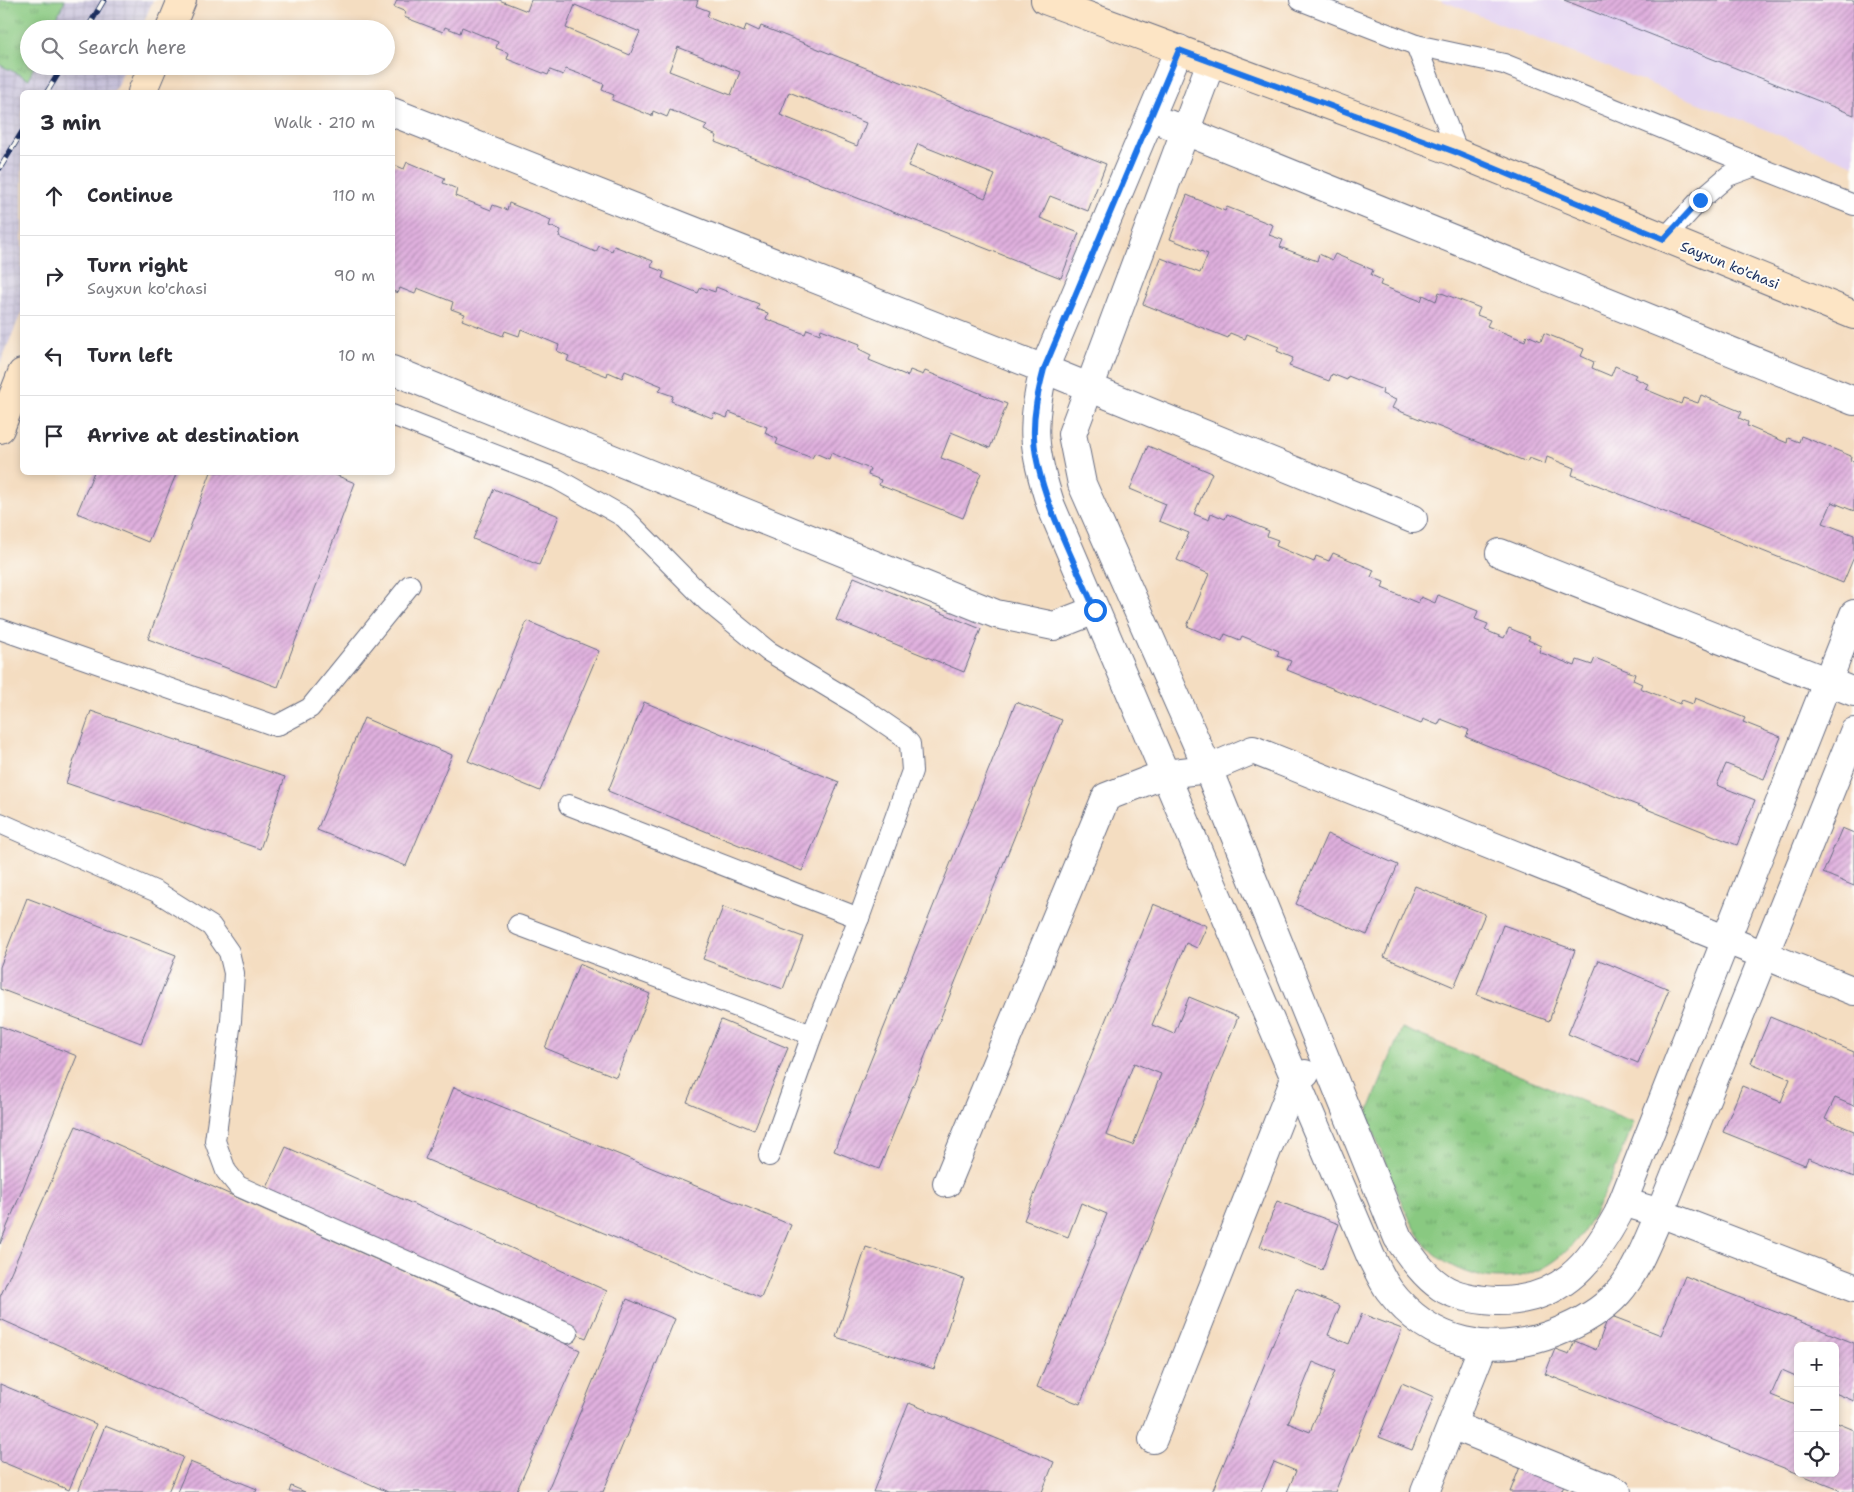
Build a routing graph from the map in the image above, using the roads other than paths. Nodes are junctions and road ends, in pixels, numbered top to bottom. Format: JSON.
{"nodes":[{"id":1,"x":182,"y":0,"type":"edge"},
{"id":2,"x":1045,"y":0,"type":"edge"},
{"id":3,"x":1300,"y":0,"type":"edge"},
{"id":4,"x":174,"y":20,"type":"edge"},
{"id":5,"x":1416,"y":45,"type":"junction"},
{"id":6,"x":1179,"y":50,"type":"junction"},
{"id":7,"x":1211,"y":62,"type":"junction"},
{"id":8,"x":149,"y":75,"type":"edge"},
{"id":9,"x":143,"y":90,"type":"edge"},
{"id":10,"x":395,"y":113,"type":"edge"},
{"id":11,"x":1151,"y":117,"type":"junction"},
{"id":12,"x":1186,"y":132,"type":"junction"},
{"id":13,"x":1458,"y":153,"type":"junction"},
{"id":14,"x":1755,"y":166,"type":"junction"},
{"id":15,"x":1854,"y":205,"type":"edge"},
{"id":16,"x":1664,"y":239,"type":"junction"},
{"id":17,"x":1854,"y":315,"type":"edge"},
{"id":18,"x":1044,"y":369,"type":"junction"},
{"id":19,"x":395,"y":371,"type":"edge"},
{"id":20,"x":20,"y":378,"type":"edge"},
{"id":21,"x":1088,"y":387,"type":"junction"},
{"id":22,"x":1854,"y":401,"type":"edge"},
{"id":23,"x":395,"y":416,"type":"edge"},
{"id":24,"x":0,"y":429,"type":"edge"},
{"id":25,"x":1413,"y":519,"type":"dead end"},
{"id":26,"x":1500,"y":554,"type":"dead end"},
{"id":27,"x":410,"y":585,"type":"dead end"},
{"id":28,"x":1095,"y":610,"type":"junction"},
{"id":29,"x":1854,"y":614,"type":"edge"},
{"id":30,"x":0,"y":629,"type":"edge"},
{"id":31,"x":1827,"y":682,"type":"junction"},
{"id":32,"x":1854,"y":692,"type":"edge"},
{"id":33,"x":1854,"y":732,"type":"edge"},
{"id":34,"x":1208,"y":769,"type":"junction"},
{"id":35,"x":1165,"y":774,"type":"junction"},
{"id":36,"x":569,"y":805,"type":"dead end"},
{"id":37,"x":0,"y":823,"type":"edge"},
{"id":38,"x":859,"y":918,"type":"junction"},
{"id":39,"x":518,"y":925,"type":"dead end"},
{"id":40,"x":1726,"y":940,"type":"junction"},
{"id":41,"x":1764,"y":955,"type":"junction"},
{"id":42,"x":1854,"y":991,"type":"edge"},
{"id":43,"x":812,"y":1035,"type":"junction"},
{"id":44,"x":1327,"y":1064,"type":"junction"},
{"id":45,"x":1295,"y":1079,"type":"junction"},
{"id":46,"x":769,"y":1156,"type":"dead end"},
{"id":47,"x":947,"y":1183,"type":"dead end"},
{"id":48,"x":1623,"y":1202,"type":"junction"},
{"id":49,"x":1660,"y":1213,"type":"junction"},
{"id":50,"x":1854,"y":1288,"type":"edge"},
{"id":51,"x":568,"y":1333,"type":"dead end"},
{"id":52,"x":1483,"y":1346,"type":"junction"},
{"id":53,"x":1452,"y":1425,"type":"junction"},
{"id":54,"x":1153,"y":1439,"type":"dead end"},
{"id":55,"x":1425,"y":1492,"type":"edge"},
{"id":56,"x":1617,"y":1492,"type":"edge"}],
"edges":[{"from":1,"to":4,"type":"street"},
{"from":2,"to":6,"type":"street","name":"Sayxun ko'chasi"},
{"from":3,"to":5,"type":"lane"},
{"from":5,"to":13,"type":"lane"},
{"from":5,"to":14,"type":"lane"},
{"from":6,"to":7,"type":"street","name":"Sayxun ko'chasi"},
{"from":6,"to":11,"type":"street"},
{"from":7,"to":12,"type":"street"},
{"from":7,"to":13,"type":"street","name":"Sayxun ko'chasi"},
{"from":8,"to":9,"type":"street"},
{"from":10,"to":18,"type":"street"},
{"from":11,"to":12,"type":"street"},
{"from":11,"to":18,"type":"street"},
{"from":12,"to":21,"type":"street"},
{"from":12,"to":22,"type":"street"},
{"from":13,"to":16,"type":"street","name":"Sayxun ko'chasi"},
{"from":14,"to":15,"type":"lane"},
{"from":14,"to":16,"type":"lane"},
{"from":16,"to":17,"type":"street","name":"Sayxun ko'chasi"},
{"from":18,"to":21,"type":"street"},
{"from":18,"to":28,"type":"street"},
{"from":19,"to":28,"type":"street"},
{"from":20,"to":24,"type":"street"},
{"from":21,"to":25,"type":"street"},
{"from":21,"to":34,"type":"street"},
{"from":23,"to":38,"type":"lane"},
{"from":26,"to":31,"type":"street"},
{"from":27,"to":30,"type":"lane"},
{"from":28,"to":35,"type":"street"},
{"from":29,"to":31,"type":"street"},
{"from":31,"to":32,"type":"street"},
{"from":31,"to":40,"type":"street"},
{"from":33,"to":41,"type":"street"},
{"from":34,"to":35,"type":"street"},
{"from":34,"to":40,"type":"street"},
{"from":34,"to":44,"type":"street"},
{"from":35,"to":45,"type":"street"},
{"from":35,"to":47,"type":"street"},
{"from":36,"to":38,"type":"lane"},
{"from":37,"to":51,"type":"lane"},
{"from":38,"to":43,"type":"lane"},
{"from":39,"to":43,"type":"lane"},
{"from":40,"to":41,"type":"street"},
{"from":40,"to":48,"type":"street"},
{"from":41,"to":42,"type":"street"},
{"from":41,"to":49,"type":"street"},
{"from":43,"to":46,"type":"lane"},
{"from":44,"to":45,"type":"street"},
{"from":44,"to":48,"type":"street"},
{"from":45,"to":52,"type":"street"},
{"from":45,"to":54,"type":"street"},
{"from":48,"to":49,"type":"street"},
{"from":49,"to":50,"type":"street"},
{"from":49,"to":52,"type":"street"},
{"from":52,"to":53,"type":"street"},
{"from":53,"to":55,"type":"street"},
{"from":53,"to":56,"type":"street"}]}
